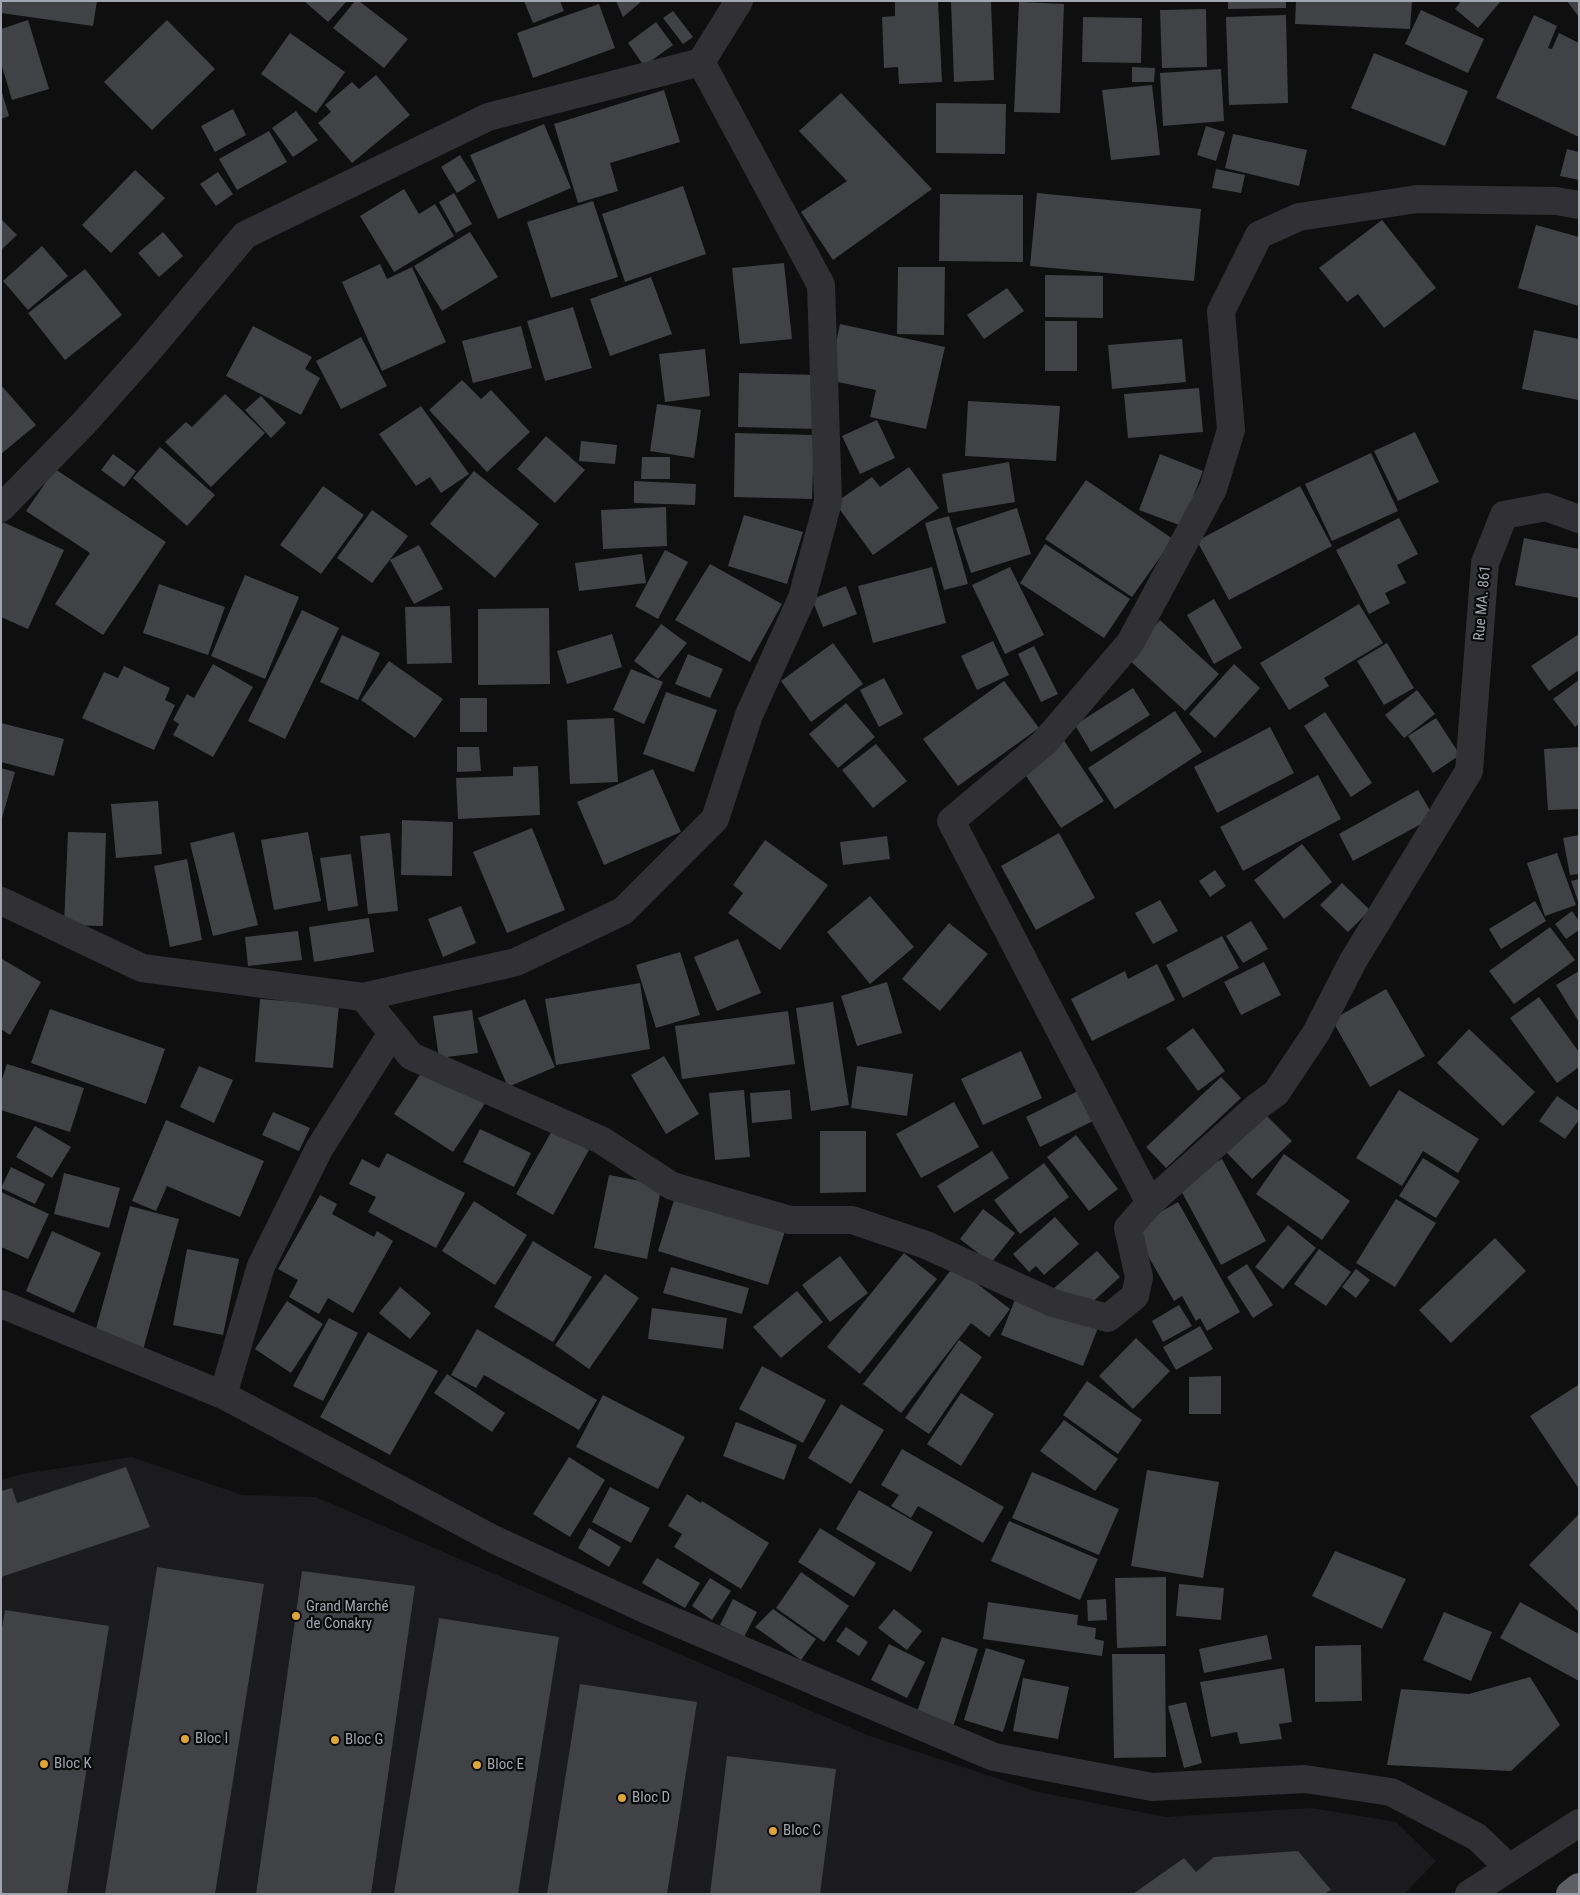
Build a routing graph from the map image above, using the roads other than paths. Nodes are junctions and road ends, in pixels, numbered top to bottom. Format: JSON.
{"nodes":[{"id":1,"x":738,"y":1,"type":"edge"},
{"id":2,"x":701,"y":62,"type":"junction"},
{"id":3,"x":1579,"y":205,"type":"edge"},
{"id":4,"x":1,"y":508,"type":"edge"},
{"id":5,"x":1579,"y":519,"type":"edge"},
{"id":6,"x":1,"y":901,"type":"edge"},
{"id":7,"x":363,"y":998,"type":"junction"},
{"id":8,"x":392,"y":1033,"type":"junction"},
{"id":9,"x":1150,"y":1203,"type":"junction"},
{"id":10,"x":1,"y":1304,"type":"edge"},
{"id":11,"x":222,"y":1395,"type":"junction"},
{"id":12,"x":1579,"y":1823,"type":"edge"},
{"id":13,"x":1509,"y":1868,"type":"junction"},
{"id":14,"x":1579,"y":1887,"type":"edge"},
{"id":15,"x":1469,"y":1894,"type":"edge"},
{"id":16,"x":1570,"y":1894,"type":"edge"}],
"edges":[{"from":1,"to":2,"type":"street"},
{"from":2,"to":4,"type":"street"},
{"from":2,"to":7,"type":"street"},
{"from":3,"to":9,"type":"street"},
{"from":5,"to":9,"type":"street","name":"Rue MA. 861"},
{"from":6,"to":7,"type":"street"},
{"from":7,"to":8,"type":"street"},
{"from":8,"to":9,"type":"street"},
{"from":8,"to":11,"type":"street"},
{"from":10,"to":11,"type":"street"},
{"from":11,"to":13,"type":"street"},
{"from":12,"to":13,"type":"street"},
{"from":13,"to":15,"type":"street"},
{"from":14,"to":16,"type":"highway"}]}
